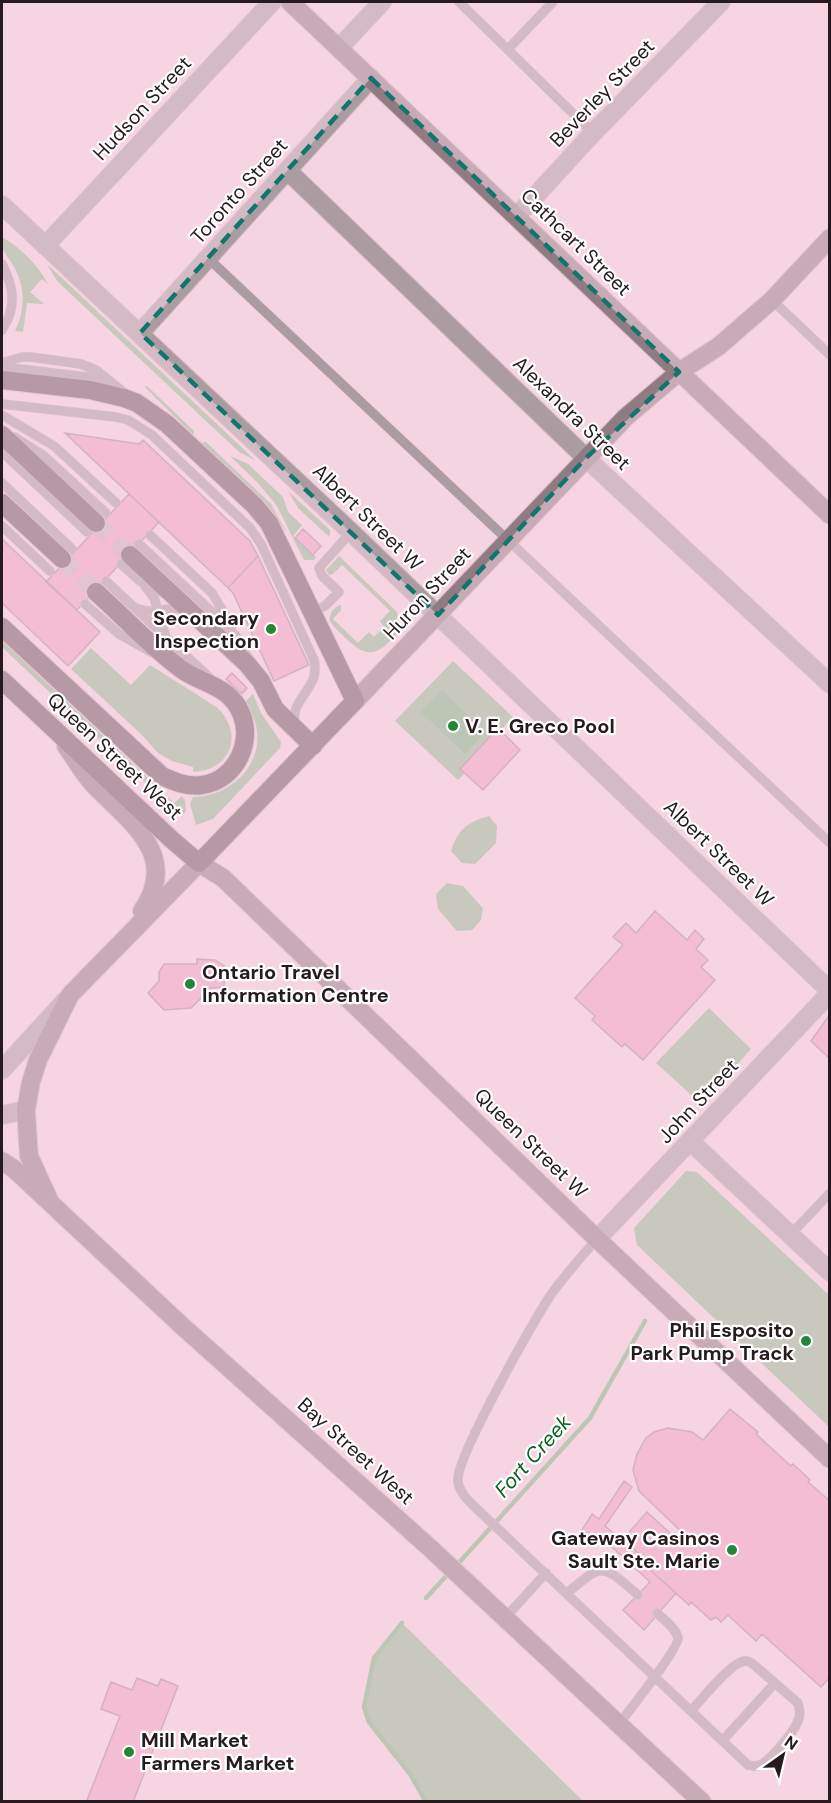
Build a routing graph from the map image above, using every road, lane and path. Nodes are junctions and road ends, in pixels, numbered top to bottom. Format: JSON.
{"nodes":[{"id":1,"x":272,"y":2,"type":"edge"},
{"id":2,"x":290,"y":2,"type":"edge"},
{"id":3,"x":382,"y":2,"type":"edge"},
{"id":4,"x":459,"y":2,"type":"edge"},
{"id":5,"x":553,"y":2,"type":"edge"},
{"id":6,"x":721,"y":2,"type":"edge"},
{"id":7,"x":339,"y":48,"type":"junction"},
{"id":8,"x":508,"y":49,"type":"junction"},
{"id":9,"x":371,"y":78,"type":"junction"},
{"id":10,"x":593,"y":134,"type":"junction"},
{"id":11,"x":288,"y":171,"type":"junction"},
{"id":12,"x":2,"y":205,"type":"edge"},
{"id":13,"x":517,"y":216,"type":"junction"},
{"id":14,"x":830,"y":238,"type":"edge"},
{"id":15,"x":45,"y":246,"type":"junction"},
{"id":16,"x":209,"y":259,"type":"junction"},
{"id":17,"x":2,"y":264,"type":"edge"},
{"id":18,"x":772,"y":300,"type":"junction"},
{"id":19,"x":2,"y":330,"type":"edge"},
{"id":20,"x":140,"y":333,"type":"junction"},
{"id":21,"x":830,"y":355,"type":"edge"},
{"id":22,"x":2,"y":365,"type":"edge"},
{"id":23,"x":679,"y":372,"type":"junction"},
{"id":24,"x":2,"y":380,"type":"edge"},
{"id":25,"x":137,"y":403,"type":"junction"},
{"id":26,"x":2,"y":404,"type":"edge"},
{"id":27,"x":2,"y":415,"type":"edge"},
{"id":28,"x":2,"y":430,"type":"edge"},
{"id":29,"x":2,"y":435,"type":"edge"},
{"id":30,"x":2,"y":452,"type":"edge"},
{"id":31,"x":586,"y":458,"type":"junction"},
{"id":32,"x":2,"y":483,"type":"edge"},
{"id":33,"x":2,"y":503,"type":"edge"},
{"id":34,"x":116,"y":503,"type":"dead end"},
{"id":35,"x":830,"y":515,"type":"edge"},
{"id":36,"x":96,"y":523,"type":"junction"},
{"id":37,"x":2,"y":526,"type":"edge"},
{"id":38,"x":351,"y":532,"type":"junction"},
{"id":39,"x":150,"y":535,"type":"dead end"},
{"id":40,"x":509,"y":539,"type":"junction"},
{"id":41,"x":130,"y":555,"type":"junction"},
{"id":42,"x":61,"y":560,"type":"junction"},
{"id":43,"x":135,"y":576,"type":"junction"},
{"id":44,"x":96,"y":592,"type":"joint"},
{"id":45,"x":131,"y":605,"type":"junction"},
{"id":46,"x":157,"y":610,"type":"junction"},
{"id":47,"x":188,"y":610,"type":"junction"},
{"id":48,"x":312,"y":612,"type":"junction"},
{"id":49,"x":438,"y":615,"type":"junction"},
{"id":50,"x":2,"y":627,"type":"edge"},
{"id":51,"x":324,"y":637,"type":"junction"},
{"id":52,"x":168,"y":639,"type":"junction"},
{"id":53,"x":242,"y":644,"type":"junction"},
{"id":54,"x":307,"y":645,"type":"junction"},
{"id":55,"x":2,"y":680,"type":"edge"},
{"id":56,"x":261,"y":681,"type":"junction"},
{"id":57,"x":830,"y":684,"type":"edge"},
{"id":58,"x":229,"y":695,"type":"junction"},
{"id":59,"x":355,"y":701,"type":"junction"},
{"id":60,"x":54,"y":730,"type":"junction"},
{"id":61,"x":297,"y":731,"type":"junction"},
{"id":62,"x":313,"y":746,"type":"junction"},
{"id":63,"x":830,"y":843,"type":"edge"},
{"id":64,"x":199,"y":862,"type":"junction"},
{"id":65,"x":119,"y":945,"type":"junction"},
{"id":66,"x":830,"y":992,"type":"edge"},
{"id":67,"x":70,"y":995,"type":"junction"},
{"id":68,"x":2,"y":1070,"type":"edge"},
{"id":69,"x":26,"y":1110,"type":"junction"},
{"id":70,"x":2,"y":1115,"type":"edge"},
{"id":71,"x":691,"y":1142,"type":"junction"},
{"id":72,"x":2,"y":1161,"type":"edge"},
{"id":73,"x":830,"y":1193,"type":"edge"},
{"id":74,"x":50,"y":1202,"type":"junction"},
{"id":75,"x":790,"y":1235,"type":"junction"},
{"id":76,"x":597,"y":1239,"type":"junction"},
{"id":77,"x":830,"y":1272,"type":"edge"},
{"id":78,"x":830,"y":1458,"type":"edge"},
{"id":79,"x":546,"y":1573,"type":"junction"},
{"id":80,"x":567,"y":1593,"type":"junction"},
{"id":81,"x":638,"y":1595,"type":"dead end"},
{"id":82,"x":657,"y":1613,"type":"dead end"},
{"id":83,"x":505,"y":1618,"type":"junction"},
{"id":84,"x":654,"y":1676,"type":"junction"},
{"id":85,"x":775,"y":1683,"type":"junction"},
{"id":86,"x":691,"y":1711,"type":"junction"},
{"id":87,"x":619,"y":1724,"type":"junction"},
{"id":88,"x":723,"y":1740,"type":"junction"},
{"id":89,"x":702,"y":1802,"type":"edge"}],
"edges":[{"from":1,"to":15,"type":"street","name":"Hudson Street"},
{"from":2,"to":7,"type":"main road","name":"Cathcart Street"},
{"from":3,"to":7,"type":"street"},
{"from":4,"to":8,"type":"lane"},
{"from":5,"to":8,"type":"lane"},
{"from":6,"to":10,"type":"street","name":"Beverley Street"},
{"from":7,"to":9,"type":"main road","name":"Cathcart Street"},
{"from":8,"to":10,"type":"lane"},
{"from":9,"to":11,"type":"street","name":"Toronto Street"},
{"from":9,"to":13,"type":"main road","name":"Cathcart Street"},
{"from":10,"to":13,"type":"street","name":"Beverley Street"},
{"from":11,"to":16,"type":"street","name":"Toronto Street"},
{"from":11,"to":31,"type":"street","name":"Alexandra Street"},
{"from":12,"to":15,"type":"street","name":"Albert Street W"},
{"from":13,"to":23,"type":"main road","name":"Cathcart Street"},
{"from":14,"to":18,"type":"main road","name":"Huron Street"},
{"from":15,"to":20,"type":"street","name":"Albert Street W"},
{"from":16,"to":20,"type":"street","name":"Toronto Street"},
{"from":16,"to":40,"type":"lane"},
{"from":17,"to":19,"type":"lane"},
{"from":18,"to":21,"type":"lane"},
{"from":18,"to":23,"type":"main road","name":"Huron Street"},
{"from":20,"to":38,"type":"street","name":"Albert Street W"},
{"from":22,"to":25,"type":"lane"},
{"from":23,"to":31,"type":"main road","name":"Huron Street"},
{"from":23,"to":35,"type":"main road","name":"Cathcart Street"},
{"from":24,"to":25,"type":"highway"},
{"from":25,"to":48,"type":"highway"},
{"from":26,"to":54,"type":"lane"},
{"from":27,"to":34,"type":"lane"},
{"from":28,"to":36,"type":"lane"},
{"from":29,"to":36,"type":"highway"},
{"from":30,"to":36,"type":"lane"},
{"from":31,"to":40,"type":"main road","name":"Huron Street"},
{"from":31,"to":57,"type":"street","name":"Alexandra Street"},
{"from":32,"to":42,"type":"lane"},
{"from":33,"to":42,"type":"highway"},
{"from":37,"to":42,"type":"lane"},
{"from":38,"to":48,"type":"lane"},
{"from":38,"to":49,"type":"street","name":"Albert Street W"},
{"from":39,"to":53,"type":"lane"},
{"from":40,"to":49,"type":"main road","name":"Huron Street"},
{"from":40,"to":63,"type":"lane"},
{"from":41,"to":43,"type":"lane"},
{"from":41,"to":47,"type":"highway"},
{"from":41,"to":53,"type":"lane"},
{"from":43,"to":46,"type":"lane"},
{"from":43,"to":47,"type":"lane"},
{"from":44,"to":45,"type":"lane"},
{"from":44,"to":58,"type":"highway"},
{"from":45,"to":46,"type":"lane"},
{"from":45,"to":52,"type":"lane"},
{"from":46,"to":47,"type":"lane"},
{"from":46,"to":52,"type":"lane"},
{"from":47,"to":56,"type":"highway"},
{"from":48,"to":51,"type":"highway"},
{"from":49,"to":59,"type":"main road","name":"Huron Street"},
{"from":49,"to":66,"type":"street","name":"Albert Street W"},
{"from":50,"to":58,"type":"highway"},
{"from":51,"to":54,"type":"lane"},
{"from":51,"to":59,"type":"highway"},
{"from":52,"to":58,"type":"lane"},
{"from":53,"to":56,"type":"lane"},
{"from":54,"to":61,"type":"lane"},
{"from":55,"to":60,"type":"highway","name":"Queen Street West"},
{"from":56,"to":61,"type":"highway"},
{"from":59,"to":62,"type":"highway","name":"Huron Street"},
{"from":60,"to":64,"type":"highway","name":"Queen Street West"},
{"from":60,"to":65,"type":"main road"},
{"from":61,"to":62,"type":"highway"},
{"from":62,"to":64,"type":"highway","name":"Huron Street"},
{"from":64,"to":65,"type":"main road","name":"Huron Street"},
{"from":64,"to":76,"type":"main road","name":"Queen Street W"},
{"from":65,"to":67,"type":"main road","name":"Huron Street"},
{"from":66,"to":71,"type":"street","name":"John Street"},
{"from":67,"to":68,"type":"street","name":"Huron Street"},
{"from":67,"to":69,"type":"main road","name":"Huron Street"},
{"from":69,"to":70,"type":"street"},
{"from":69,"to":74,"type":"main road","name":"Bay Street West"},
{"from":71,"to":75,"type":"street"},
{"from":71,"to":76,"type":"street","name":"John Street"},
{"from":72,"to":74,"type":"main road"},
{"from":73,"to":75,"type":"lane"},
{"from":74,"to":83,"type":"main road","name":"Bay Street West"},
{"from":75,"to":77,"type":"street"},
{"from":76,"to":78,"type":"main road","name":"Queen Street W"},
{"from":76,"to":79,"type":"lane"},
{"from":79,"to":80,"type":"lane"},
{"from":79,"to":83,"type":"lane"},
{"from":80,"to":81,"type":"lane"},
{"from":80,"to":84,"type":"lane"},
{"from":82,"to":84,"type":"lane"},
{"from":83,"to":87,"type":"main road","name":"Bay Street West"},
{"from":84,"to":86,"type":"lane"},
{"from":84,"to":87,"type":"lane"},
{"from":85,"to":86,"type":"lane"},
{"from":85,"to":88,"type":"lane"},
{"from":85,"to":88,"type":"lane"},
{"from":86,"to":88,"type":"lane"},
{"from":87,"to":89,"type":"main road","name":"Bay Street West"}]}
